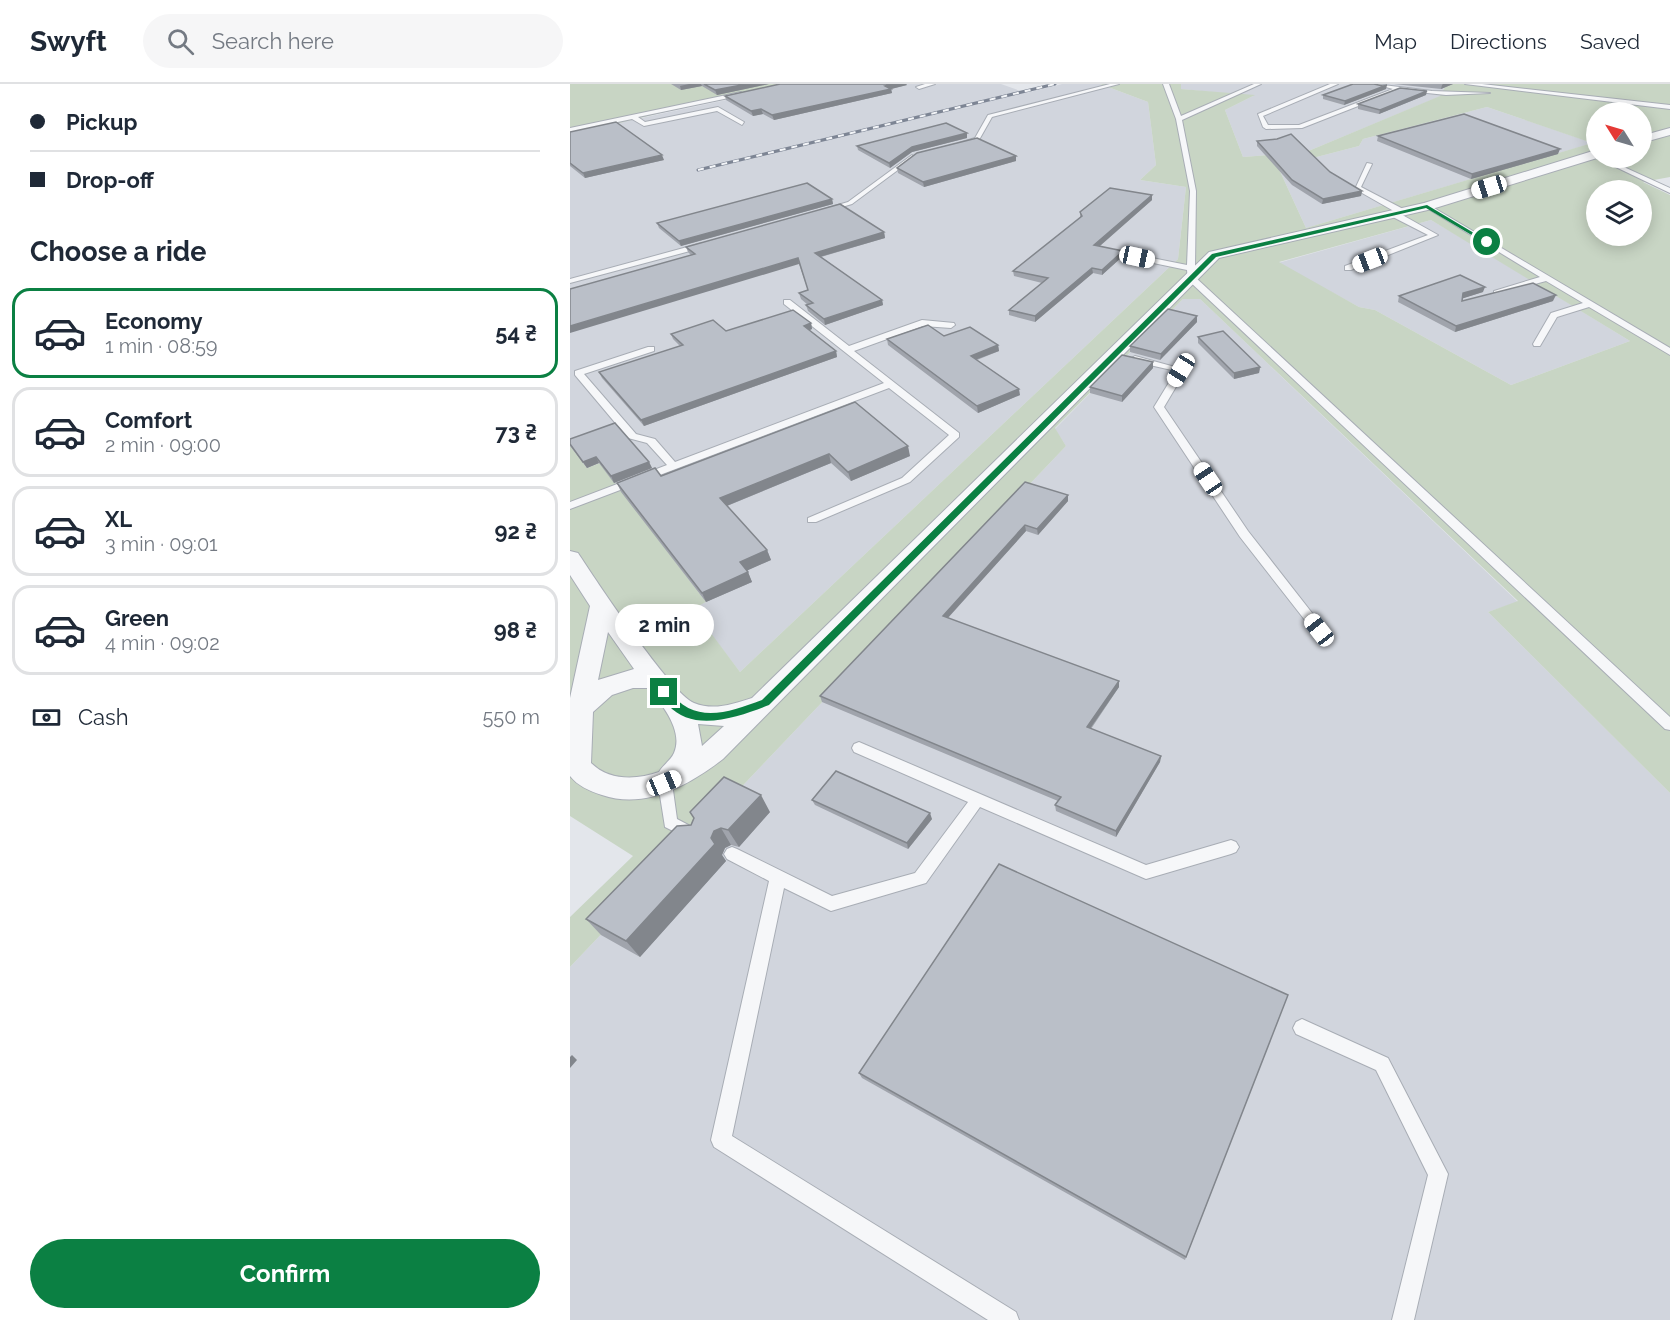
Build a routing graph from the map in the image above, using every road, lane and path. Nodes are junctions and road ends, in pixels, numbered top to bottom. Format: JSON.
{"nodes":[{"id":1,"x":932,"y":84,"type":"edge"},
{"id":2,"x":1116,"y":84,"type":"edge"},
{"id":3,"x":1166,"y":84,"type":"edge"},
{"id":4,"x":1258,"y":84,"type":"edge"},
{"id":5,"x":1335,"y":84,"type":"edge"},
{"id":6,"x":1378,"y":84,"type":"edge"},
{"id":7,"x":1468,"y":84,"type":"edge"},
{"id":8,"x":919,"y":87,"type":"dead end"},
{"id":9,"x":1396,"y":89,"type":"junction"},
{"id":10,"x":744,"y":93,"type":"edge"},
{"id":11,"x":1537,"y":93,"type":"junction"},
{"id":12,"x":1670,"y":107,"type":"edge"},
{"id":13,"x":633,"y":117,"type":"junction"},
{"id":14,"x":1179,"y":118,"type":"junction"},
{"id":15,"x":742,"y":123,"type":"dead end"},
{"id":16,"x":570,"y":130,"type":"edge"},
{"id":17,"x":1670,"y":131,"type":"edge"},
{"id":18,"x":1652,"y":137,"type":"edge"},
{"id":19,"x":956,"y":145,"type":"edge"},
{"id":20,"x":915,"y":155,"type":"edge"},
{"id":21,"x":1586,"y":158,"type":"edge"},
{"id":22,"x":1369,"y":164,"type":"dead end"},
{"id":23,"x":1623,"y":168,"type":"edge"},
{"id":24,"x":1670,"y":191,"type":"edge"},
{"id":25,"x":1427,"y":206,"type":"junction"},
{"id":26,"x":817,"y":213,"type":"edge"},
{"id":27,"x":1398,"y":213,"type":"junction"},
{"id":28,"x":716,"y":241,"type":"edge"},
{"id":29,"x":1192,"y":251,"type":"junction"},
{"id":30,"x":1214,"y":255,"type":"junction"},
{"id":31,"x":1137,"y":257,"type":"dead end"},
{"id":32,"x":1348,"y":268,"type":"dead end"},
{"id":33,"x":1194,"y":272,"type":"junction"},
{"id":34,"x":1546,"y":278,"type":"junction"},
{"id":35,"x":570,"y":281,"type":"edge"},
{"id":36,"x":1488,"y":296,"type":"edge"},
{"id":37,"x":787,"y":302,"type":"dead end"},
{"id":38,"x":1589,"y":304,"type":"junction"},
{"id":39,"x":951,"y":325,"type":"dead end"},
{"id":40,"x":1537,"y":344,"type":"dead end"},
{"id":41,"x":651,"y":349,"type":"dead end"},
{"id":42,"x":847,"y":350,"type":"junction"},
{"id":43,"x":1670,"y":352,"type":"edge"},
{"id":44,"x":1116,"y":354,"type":"junction"},
{"id":45,"x":890,"y":384,"type":"junction"},
{"id":46,"x":674,"y":466,"type":"junction"},
{"id":47,"x":570,"y":506,"type":"edge"},
{"id":48,"x":812,"y":520,"type":"dead end"},
{"id":49,"x":570,"y":558,"type":"edge"},
{"id":50,"x":601,"y":607,"type":"junction"},
{"id":51,"x":1319,"y":630,"type":"dead end"},
{"id":52,"x":655,"y":680,"type":"junction"},
{"id":53,"x":766,"y":702,"type":"junction"},
{"id":54,"x":673,"y":704,"type":"junction"},
{"id":55,"x":579,"y":712,"type":"junction"},
{"id":56,"x":1670,"y":725,"type":"edge"},
{"id":57,"x":859,"y":748,"type":"dead end"},
{"id":58,"x":664,"y":783,"type":"junction"},
{"id":59,"x":978,"y":799,"type":"junction"},
{"id":60,"x":695,"y":836,"type":"edge"},
{"id":61,"x":1231,"y":847,"type":"dead end"},
{"id":62,"x":732,"y":854,"type":"dead end"},
{"id":63,"x":778,"y":877,"type":"junction"},
{"id":64,"x":1302,"y":1028,"type":"dead end"},
{"id":65,"x":1008,"y":1320,"type":"edge"},
{"id":66,"x":1402,"y":1320,"type":"edge"}],
"edges":[{"from":1,"to":8,"type":"lane"},
{"from":2,"to":19,"type":"lane"},
{"from":3,"to":14,"type":"lane"},
{"from":4,"to":14,"type":"lane"},
{"from":5,"to":9,"type":"lane"},
{"from":6,"to":9,"type":"lane"},
{"from":7,"to":11,"type":"lane"},
{"from":9,"to":11,"type":"lane"},
{"from":10,"to":13,"type":"lane"},
{"from":11,"to":12,"type":"lane"},
{"from":13,"to":15,"type":"lane"},
{"from":13,"to":16,"type":"lane"},
{"from":14,"to":29,"type":"lane"},
{"from":17,"to":18,"type":"street"},
{"from":20,"to":26,"type":"lane"},
{"from":21,"to":25,"type":"street"},
{"from":22,"to":27,"type":"lane"},
{"from":23,"to":24,"type":"lane"},
{"from":25,"to":27,"type":"street"},
{"from":25,"to":34,"type":"lane"},
{"from":27,"to":30,"type":"street"},
{"from":27,"to":32,"type":"lane"},
{"from":28,"to":35,"type":"lane"},
{"from":29,"to":30,"type":"lane"},
{"from":29,"to":33,"type":"lane"},
{"from":30,"to":33,"type":"street"},
{"from":31,"to":33,"type":"lane"},
{"from":33,"to":44,"type":"street"},
{"from":33,"to":56,"type":"lane"},
{"from":34,"to":36,"type":"lane"},
{"from":34,"to":38,"type":"lane"},
{"from":37,"to":42,"type":"lane"},
{"from":38,"to":40,"type":"lane"},
{"from":38,"to":43,"type":"lane"},
{"from":39,"to":42,"type":"lane"},
{"from":41,"to":46,"type":"lane"},
{"from":42,"to":45,"type":"lane"},
{"from":44,"to":51,"type":"lane"},
{"from":44,"to":53,"type":"street"},
{"from":45,"to":46,"type":"lane"},
{"from":45,"to":48,"type":"lane"},
{"from":46,"to":47,"type":"lane"},
{"from":49,"to":50,"type":"street"},
{"from":50,"to":52,"type":"street"},
{"from":50,"to":55,"type":"street"},
{"from":52,"to":54,"type":"street"},
{"from":52,"to":55,"type":"street"},
{"from":53,"to":54,"type":"street"},
{"from":53,"to":58,"type":"street"},
{"from":54,"to":58,"type":"street"},
{"from":55,"to":58,"type":"street"},
{"from":57,"to":59,"type":"lane"},
{"from":58,"to":60,"type":"lane"},
{"from":59,"to":61,"type":"lane"},
{"from":59,"to":63,"type":"lane"},
{"from":62,"to":63,"type":"lane"},
{"from":63,"to":65,"type":"lane"},
{"from":64,"to":66,"type":"lane"}]}
